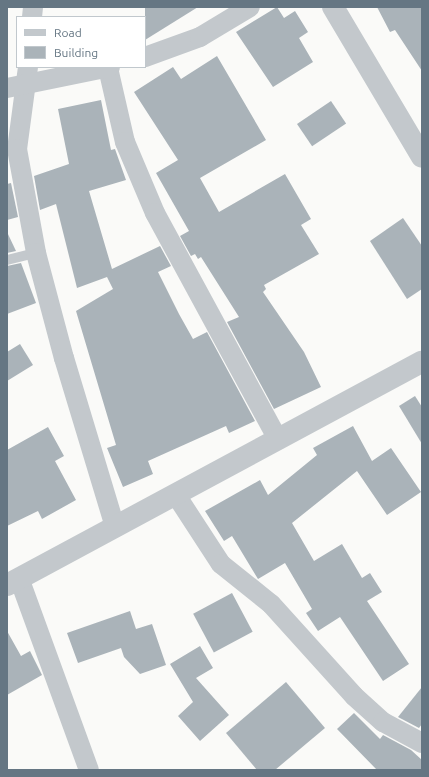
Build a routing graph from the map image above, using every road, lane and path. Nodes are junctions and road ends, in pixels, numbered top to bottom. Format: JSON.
{"nodes":[{"id":1,"x":250,"y":7,"type":"edge"},
{"id":2,"x":333,"y":7,"type":"edge"},
{"id":3,"x":146,"y":57,"type":"edge"},
{"id":4,"x":100,"y":68,"type":"edge"},
{"id":5,"x":109,"y":68,"type":"edge"},
{"id":6,"x":27,"y":76,"type":"edge"},
{"id":7,"x":7,"y":88,"type":"edge"},
{"id":8,"x":422,"y":157,"type":"edge"},
{"id":9,"x":36,"y":253,"type":"junction"},
{"id":10,"x":7,"y":260,"type":"edge"},
{"id":11,"x":422,"y":362,"type":"edge"},
{"id":12,"x":278,"y":440,"type":"junction"},
{"id":13,"x":176,"y":495,"type":"junction"},
{"id":14,"x":116,"y":527,"type":"junction"},
{"id":15,"x":13,"y":582,"type":"edge"},
{"id":16,"x":422,"y":743,"type":"edge"},
{"id":17,"x":89,"y":770,"type":"edge"}],
"edges":[{"from":1,"to":3,"type":"street"},
{"from":2,"to":8,"type":"street"},
{"from":4,"to":6,"type":"street"},
{"from":5,"to":12,"type":"street"},
{"from":6,"to":7,"type":"street"},
{"from":6,"to":9,"type":"street"},
{"from":9,"to":10,"type":"lane"},
{"from":9,"to":14,"type":"street"},
{"from":11,"to":12,"type":"street"},
{"from":12,"to":13,"type":"street"},
{"from":13,"to":14,"type":"street"},
{"from":13,"to":16,"type":"street"},
{"from":14,"to":15,"type":"street"},
{"from":15,"to":17,"type":"street"}]}
